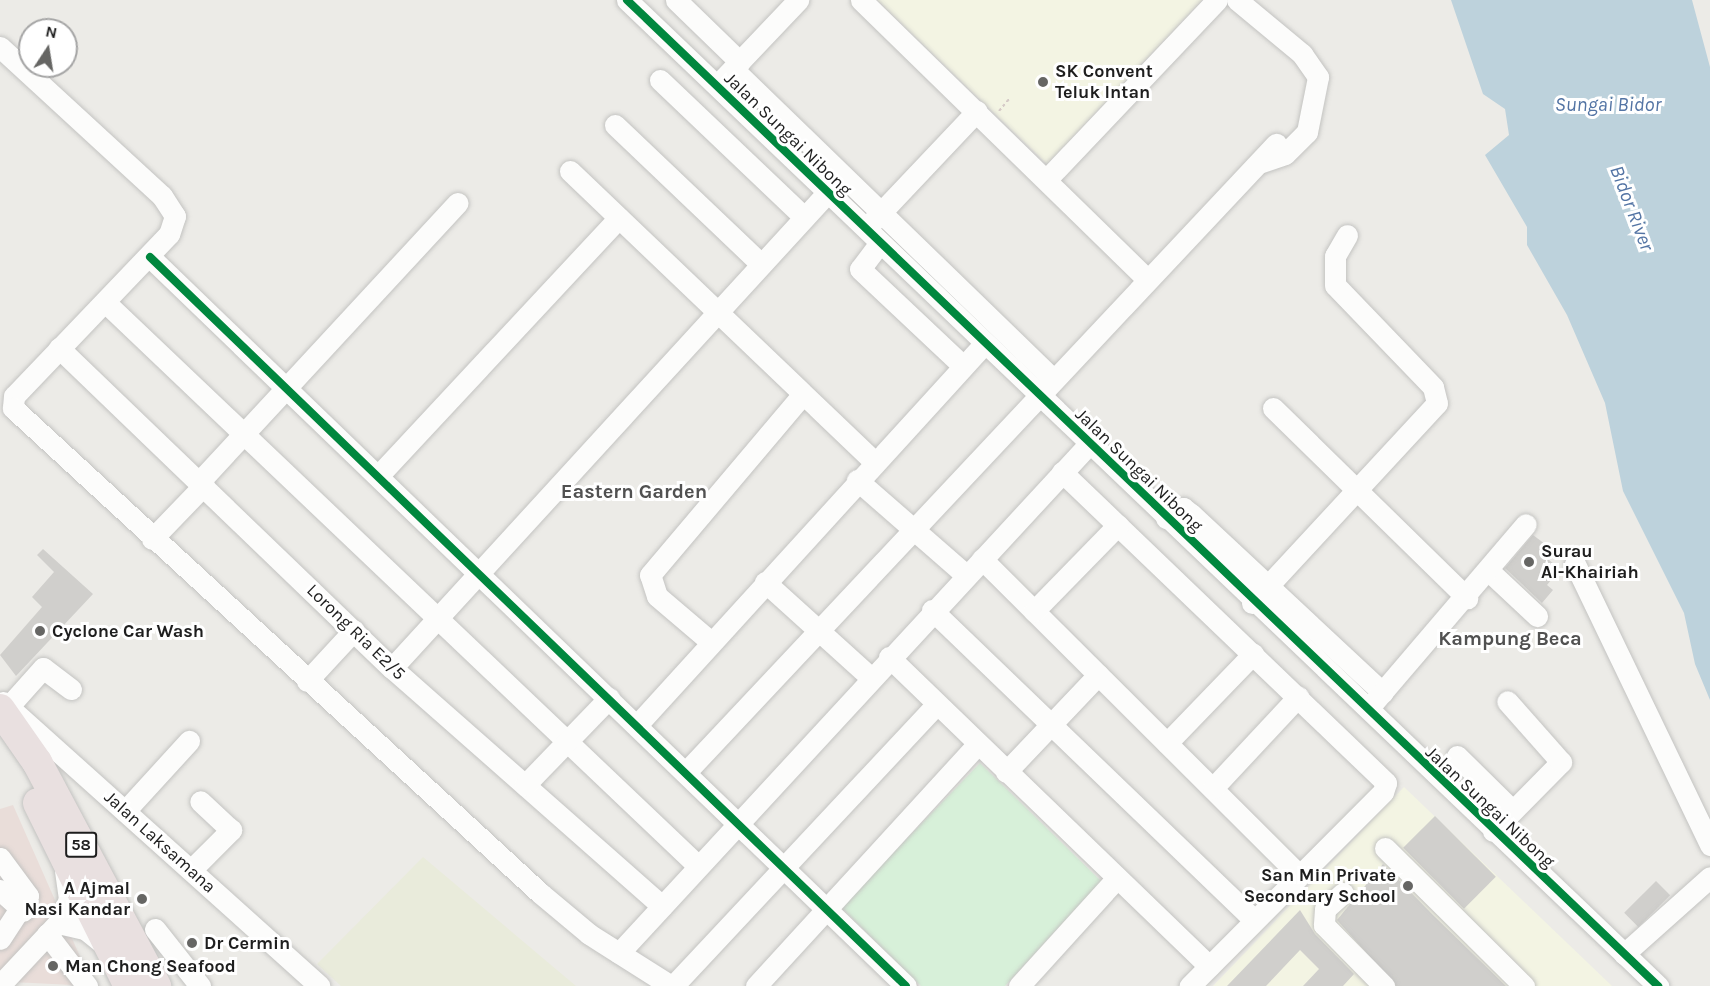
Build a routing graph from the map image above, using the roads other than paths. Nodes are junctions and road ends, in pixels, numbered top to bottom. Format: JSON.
{"nodes":[{"id":1,"x":627,"y":0,"type":"edge"},
{"id":2,"x":676,"y":0,"type":"edge"},
{"id":3,"x":798,"y":0,"type":"edge"},
{"id":4,"x":861,"y":0,"type":"edge"},
{"id":5,"x":1217,"y":0,"type":"edge"},
{"id":6,"x":1236,"y":0,"type":"edge"},
{"id":7,"x":0,"y":47,"type":"edge"},
{"id":8,"x":736,"y":65,"type":"junction"},
{"id":9,"x":660,"y":80,"type":"dead end"},
{"id":10,"x":717,"y":85,"type":"junction"},
{"id":11,"x":977,"y":111,"type":"junction"},
{"id":12,"x":615,"y":125,"type":"dead end"},
{"id":13,"x":1276,"y":144,"type":"dead end"},
{"id":14,"x":1256,"y":165,"type":"junction"},
{"id":15,"x":570,"y":171,"type":"dead end"},
{"id":16,"x":1048,"y":178,"type":"junction"},
{"id":17,"x":827,"y":193,"type":"junction"},
{"id":18,"x":457,"y":203,"type":"dead end"},
{"id":19,"x":881,"y":213,"type":"junction"},
{"id":20,"x":804,"y":217,"type":"junction"},
{"id":21,"x":619,"y":218,"type":"junction"},
{"id":22,"x":1347,"y":235,"type":"dead end"},
{"id":23,"x":872,"y":237,"type":"junction"},
{"id":24,"x":150,"y":257,"type":"junction"},
{"id":25,"x":761,"y":264,"type":"junction"},
{"id":26,"x":1146,"y":278,"type":"junction"},
{"id":27,"x":105,"y":302,"type":"junction"},
{"id":28,"x":717,"y":310,"type":"junction"},
{"id":29,"x":984,"y":344,"type":"junction"},
{"id":30,"x":59,"y":348,"type":"junction"},
{"id":31,"x":963,"y":366,"type":"junction"},
{"id":32,"x":1045,"y":386,"type":"junction"},
{"id":33,"x":286,"y":388,"type":"junction"},
{"id":34,"x":802,"y":395,"type":"junction"},
{"id":35,"x":1273,"y":408,"type":"dead end"},
{"id":36,"x":242,"y":436,"type":"junction"},
{"id":37,"x":1090,"y":443,"type":"junction"},
{"id":38,"x":874,"y":462,"type":"junction"},
{"id":39,"x":1062,"y":472,"type":"junction"},
{"id":40,"x":378,"y":476,"type":"junction"},
{"id":41,"x":857,"y":480,"type":"junction"},
{"id":42,"x":202,"y":483,"type":"junction"},
{"id":43,"x":1360,"y":492,"type":"junction"},
{"id":44,"x":1166,"y":518,"type":"junction"},
{"id":45,"x":1526,"y":524,"type":"dead end"},
{"id":46,"x":1118,"y":525,"type":"junction"},
{"id":47,"x":913,"y":528,"type":"junction"},
{"id":48,"x":152,"y":539,"type":"junction"},
{"id":49,"x":982,"y":559,"type":"junction"},
{"id":50,"x":1575,"y":564,"type":"dead end"},
{"id":51,"x":1488,"y":571,"type":"junction"},
{"id":52,"x":477,"y":573,"type":"junction"},
{"id":53,"x":966,"y":575,"type":"junction"},
{"id":54,"x":765,"y":582,"type":"junction"},
{"id":55,"x":1268,"y":585,"type":"junction"},
{"id":56,"x":1467,"y":598,"type":"junction"},
{"id":57,"x":1252,"y":603,"type":"junction"},
{"id":58,"x":933,"y":610,"type":"junction"},
{"id":59,"x":1034,"y":611,"type":"junction"},
{"id":60,"x":1538,"y":616,"type":"dead end"},
{"id":61,"x":434,"y":621,"type":"junction"},
{"id":62,"x":354,"y":630,"type":"junction"},
{"id":63,"x":818,"y":630,"type":"junction"},
{"id":64,"x":711,"y":642,"type":"junction"},
{"id":65,"x":1253,"y":654,"type":"junction"},
{"id":66,"x":889,"y":657,"type":"junction"},
{"id":67,"x":392,"y":668,"type":"junction"},
{"id":68,"x":1098,"y":675,"type":"junction"},
{"id":69,"x":870,"y":677,"type":"junction"},
{"id":70,"x":307,"y":681,"type":"junction"},
{"id":71,"x":71,"y":689,"type":"dead end"},
{"id":72,"x":1383,"y":693,"type":"junction"},
{"id":73,"x":1298,"y":697,"type":"junction"},
{"id":74,"x":609,"y":698,"type":"junction"},
{"id":75,"x":1507,"y":701,"type":"dead end"},
{"id":76,"x":937,"y":704,"type":"junction"},
{"id":77,"x":3,"y":705,"type":"edge"},
{"id":78,"x":1366,"y":711,"type":"junction"},
{"id":79,"x":1052,"y":724,"type":"junction"},
{"id":80,"x":637,"y":725,"type":"junction"},
{"id":81,"x":0,"y":738,"type":"edge"},
{"id":82,"x":189,"y":741,"type":"dead end"},
{"id":83,"x":566,"y":743,"type":"junction"},
{"id":84,"x":1167,"y":743,"type":"junction"},
{"id":85,"x":1401,"y":743,"type":"junction"},
{"id":86,"x":978,"y":744,"type":"junction"},
{"id":87,"x":1457,"y":756,"type":"dead end"},
{"id":88,"x":1376,"y":769,"type":"junction"},
{"id":89,"x":686,"y":772,"type":"junction"},
{"id":90,"x":1006,"y":772,"type":"junction"},
{"id":91,"x":525,"y":785,"type":"junction"},
{"id":92,"x":1213,"y":788,"type":"junction"},
{"id":93,"x":200,"y":801,"type":"dead end"},
{"id":94,"x":125,"y":811,"type":"junction"},
{"id":95,"x":1513,"y":811,"type":"junction"},
{"id":96,"x":739,"y":822,"type":"junction"},
{"id":97,"x":1493,"y":831,"type":"junction"},
{"id":98,"x":1710,"y":845,"type":"edge"},
{"id":99,"x":1385,"y":848,"type":"dead end"},
{"id":100,"x":62,"y":855,"type":"junction"},
{"id":101,"x":0,"y":858,"type":"edge"},
{"id":102,"x":698,"y":866,"type":"junction"},
{"id":103,"x":785,"y":868,"type":"junction"},
{"id":104,"x":191,"y":870,"type":"junction"},
{"id":105,"x":1298,"y":874,"type":"junction"},
{"id":106,"x":1710,"y":877,"type":"edge"},
{"id":107,"x":1116,"y":879,"type":"junction"},
{"id":108,"x":1343,"y":893,"type":"dead end"},
{"id":109,"x":9,"y":904,"type":"edge"},
{"id":110,"x":662,"y":906,"type":"junction"},
{"id":111,"x":826,"y":909,"type":"junction"},
{"id":112,"x":1252,"y":918,"type":"junction"},
{"id":113,"x":53,"y":929,"type":"junction"},
{"id":114,"x":155,"y":929,"type":"dead end"},
{"id":115,"x":0,"y":939,"type":"edge"},
{"id":116,"x":109,"y":948,"type":"junction"},
{"id":117,"x":619,"y":953,"type":"junction"},
{"id":118,"x":1624,"y":954,"type":"junction"},
{"id":119,"x":1209,"y":966,"type":"junction"},
{"id":120,"x":0,"y":985,"type":"edge"},
{"id":121,"x":87,"y":986,"type":"edge"},
{"id":122,"x":133,"y":986,"type":"edge"},
{"id":123,"x":200,"y":986,"type":"edge"},
{"id":124,"x":319,"y":986,"type":"edge"},
{"id":125,"x":672,"y":986,"type":"edge"},
{"id":126,"x":756,"y":986,"type":"edge"},
{"id":127,"x":906,"y":986,"type":"edge"},
{"id":128,"x":1019,"y":986,"type":"edge"},
{"id":129,"x":1190,"y":986,"type":"edge"},
{"id":130,"x":1384,"y":986,"type":"edge"},
{"id":131,"x":1524,"y":986,"type":"edge"},
{"id":132,"x":1658,"y":986,"type":"edge"}],
"edges":[{"from":1,"to":10,"type":"street","name":"Jalan Sungai Nibong"},
{"from":2,"to":8,"type":"street"},
{"from":3,"to":8,"type":"street"},
{"from":4,"to":11,"type":"street"},
{"from":5,"to":16,"type":"street"},
{"from":6,"to":14,"type":"street"},
{"from":7,"to":24,"type":"street"},
{"from":8,"to":10,"type":"street"},
{"from":8,"to":19,"type":"street"},
{"from":9,"to":20,"type":"street"},
{"from":10,"to":17,"type":"street","name":"Jalan Sungai Nibong"},
{"from":11,"to":16,"type":"street"},
{"from":11,"to":19,"type":"street"},
{"from":12,"to":25,"type":"street"},
{"from":13,"to":14,"type":"street"},
{"from":14,"to":26,"type":"street"},
{"from":15,"to":21,"type":"street"},
{"from":16,"to":26,"type":"street"},
{"from":17,"to":20,"type":"street"},
{"from":17,"to":23,"type":"street","name":"Jalan Sungai Nibong"},
{"from":18,"to":33,"type":"street"},
{"from":19,"to":23,"type":"street"},
{"from":19,"to":32,"type":"street"},
{"from":20,"to":25,"type":"street"},
{"from":21,"to":28,"type":"street"},
{"from":21,"to":40,"type":"street"},
{"from":22,"to":43,"type":"street"},
{"from":23,"to":29,"type":"street","name":"Jalan Sungai Nibong"},
{"from":23,"to":31,"type":"street"},
{"from":24,"to":27,"type":"street"},
{"from":24,"to":33,"type":"street"},
{"from":25,"to":28,"type":"street"},
{"from":26,"to":32,"type":"street"},
{"from":27,"to":30,"type":"street"},
{"from":27,"to":36,"type":"street"},
{"from":28,"to":34,"type":"street"},
{"from":28,"to":52,"type":"street"},
{"from":29,"to":31,"type":"street"},
{"from":29,"to":32,"type":"street","name":"Jalan Sungai Nibong"},
{"from":30,"to":42,"type":"street","name":"Lorong Ria E2/5"},
{"from":30,"to":48,"type":"street"},
{"from":31,"to":38,"type":"street"},
{"from":32,"to":37,"type":"street","name":"Jalan Sungai Nibong"},
{"from":32,"to":47,"type":"street"},
{"from":33,"to":36,"type":"street"},
{"from":33,"to":40,"type":"street"},
{"from":34,"to":38,"type":"street"},
{"from":34,"to":64,"type":"street"},
{"from":35,"to":43,"type":"street"},
{"from":36,"to":42,"type":"street"},
{"from":36,"to":61,"type":"street"},
{"from":37,"to":39,"type":"street"},
{"from":37,"to":44,"type":"street","name":"Jalan Sungai Nibong"},
{"from":38,"to":41,"type":"street"},
{"from":39,"to":46,"type":"street"},
{"from":39,"to":49,"type":"street"},
{"from":40,"to":52,"type":"street"},
{"from":41,"to":47,"type":"street"},
{"from":41,"to":54,"type":"street"},
{"from":42,"to":48,"type":"street"},
{"from":42,"to":62,"type":"street","name":"Lorong Ria E2/5"},
{"from":43,"to":55,"type":"street"},
{"from":43,"to":56,"type":"street"},
{"from":44,"to":55,"type":"street"},
{"from":44,"to":57,"type":"street","name":"Jalan Sungai Nibong"},
{"from":45,"to":51,"type":"street"},
{"from":46,"to":59,"type":"street"},
{"from":46,"to":65,"type":"street"},
{"from":47,"to":53,"type":"street"},
{"from":47,"to":63,"type":"street"},
{"from":48,"to":70,"type":"street"},
{"from":49,"to":53,"type":"street"},
{"from":49,"to":59,"type":"street"},
{"from":50,"to":98,"type":"street"},
{"from":51,"to":56,"type":"street"},
{"from":51,"to":60,"type":"street"},
{"from":52,"to":61,"type":"street"},
{"from":52,"to":74,"type":"street"},
{"from":53,"to":58,"type":"street"},
{"from":54,"to":63,"type":"street"},
{"from":54,"to":64,"type":"street"},
{"from":55,"to":57,"type":"street"},
{"from":55,"to":72,"type":"street"},
{"from":56,"to":72,"type":"street"},
{"from":57,"to":78,"type":"street","name":"Jalan Sungai Nibong"},
{"from":58,"to":66,"type":"street"},
{"from":58,"to":79,"type":"street"},
{"from":59,"to":68,"type":"street"},
{"from":61,"to":67,"type":"street"},
{"from":61,"to":83,"type":"street"},
{"from":62,"to":67,"type":"street","name":"Lorong Ria E2/5"},
{"from":62,"to":70,"type":"street"},
{"from":63,"to":69,"type":"street"},
{"from":63,"to":89,"type":"street"},
{"from":64,"to":80,"type":"street"},
{"from":65,"to":73,"type":"street"},
{"from":65,"to":84,"type":"street"},
{"from":66,"to":69,"type":"street"},
{"from":66,"to":76,"type":"street"},
{"from":67,"to":91,"type":"street","name":"Lorong Ria E2/5"},
{"from":68,"to":79,"type":"street"},
{"from":68,"to":84,"type":"street"},
{"from":69,"to":96,"type":"street"},
{"from":70,"to":117,"type":"street"},
{"from":71,"to":77,"type":"street"},
{"from":72,"to":78,"type":"street"},
{"from":73,"to":88,"type":"street"},
{"from":73,"to":92,"type":"street"},
{"from":74,"to":80,"type":"street"},
{"from":74,"to":83,"type":"street"},
{"from":75,"to":95,"type":"street"},
{"from":76,"to":86,"type":"street"},
{"from":76,"to":103,"type":"street"},
{"from":77,"to":94,"type":"street","name":"Jalan Laksamana"},
{"from":77,"to":122,"type":"highway","number":"58"},
{"from":78,"to":85,"type":"street","name":"Jalan Sungai Nibong"},
{"from":79,"to":90,"type":"street"},
{"from":79,"to":112,"type":"street"},
{"from":80,"to":89,"type":"street"},
{"from":81,"to":100,"type":"highway","number":"58"},
{"from":82,"to":94,"type":"street"},
{"from":83,"to":91,"type":"street"},
{"from":83,"to":102,"type":"street"},
{"from":84,"to":92,"type":"street"},
{"from":85,"to":88,"type":"street"},
{"from":85,"to":97,"type":"street","name":"Jalan Sungai Nibong"},
{"from":86,"to":90,"type":"street"},
{"from":86,"to":111,"type":"street"},
{"from":87,"to":95,"type":"street"},
{"from":88,"to":105,"type":"street"},
{"from":89,"to":96,"type":"street"},
{"from":90,"to":107,"type":"street"},
{"from":91,"to":110,"type":"street","name":"Lorong Ria E2/5"},
{"from":92,"to":105,"type":"street"},
{"from":93,"to":104,"type":"street"},
{"from":94,"to":104,"type":"street","name":"Jalan Laksamana"},
{"from":95,"to":97,"type":"street"},
{"from":96,"to":102,"type":"street"},
{"from":96,"to":103,"type":"street"},
{"from":97,"to":118,"type":"street","name":"Jalan Sungai Nibong"},
{"from":99,"to":131,"type":"street"},
{"from":100,"to":113,"type":"street"},
{"from":100,"to":116,"type":"highway","number":"58"},
{"from":101,"to":109,"type":"street"},
{"from":102,"to":110,"type":"street"},
{"from":103,"to":111,"type":"street"},
{"from":103,"to":125,"type":"street"},
{"from":104,"to":124,"type":"street","name":"Jalan Laksamana"},
{"from":105,"to":112,"type":"street"},
{"from":106,"to":118,"type":"street"},
{"from":107,"to":119,"type":"street"},
{"from":107,"to":128,"type":"street"},
{"from":108,"to":130,"type":"street"},
{"from":109,"to":115,"type":"street"},
{"from":110,"to":117,"type":"street"},
{"from":111,"to":126,"type":"street"},
{"from":111,"to":127,"type":"street"},
{"from":112,"to":119,"type":"street"},
{"from":113,"to":116,"type":"street"},
{"from":113,"to":120,"type":"street"},
{"from":113,"to":121,"type":"street"},
{"from":114,"to":123,"type":"street"},
{"from":116,"to":122,"type":"highway","number":"58"},
{"from":117,"to":125,"type":"street"},
{"from":118,"to":132,"type":"street","name":"Jalan Sungai Nibong"},
{"from":119,"to":129,"type":"street"}]}
